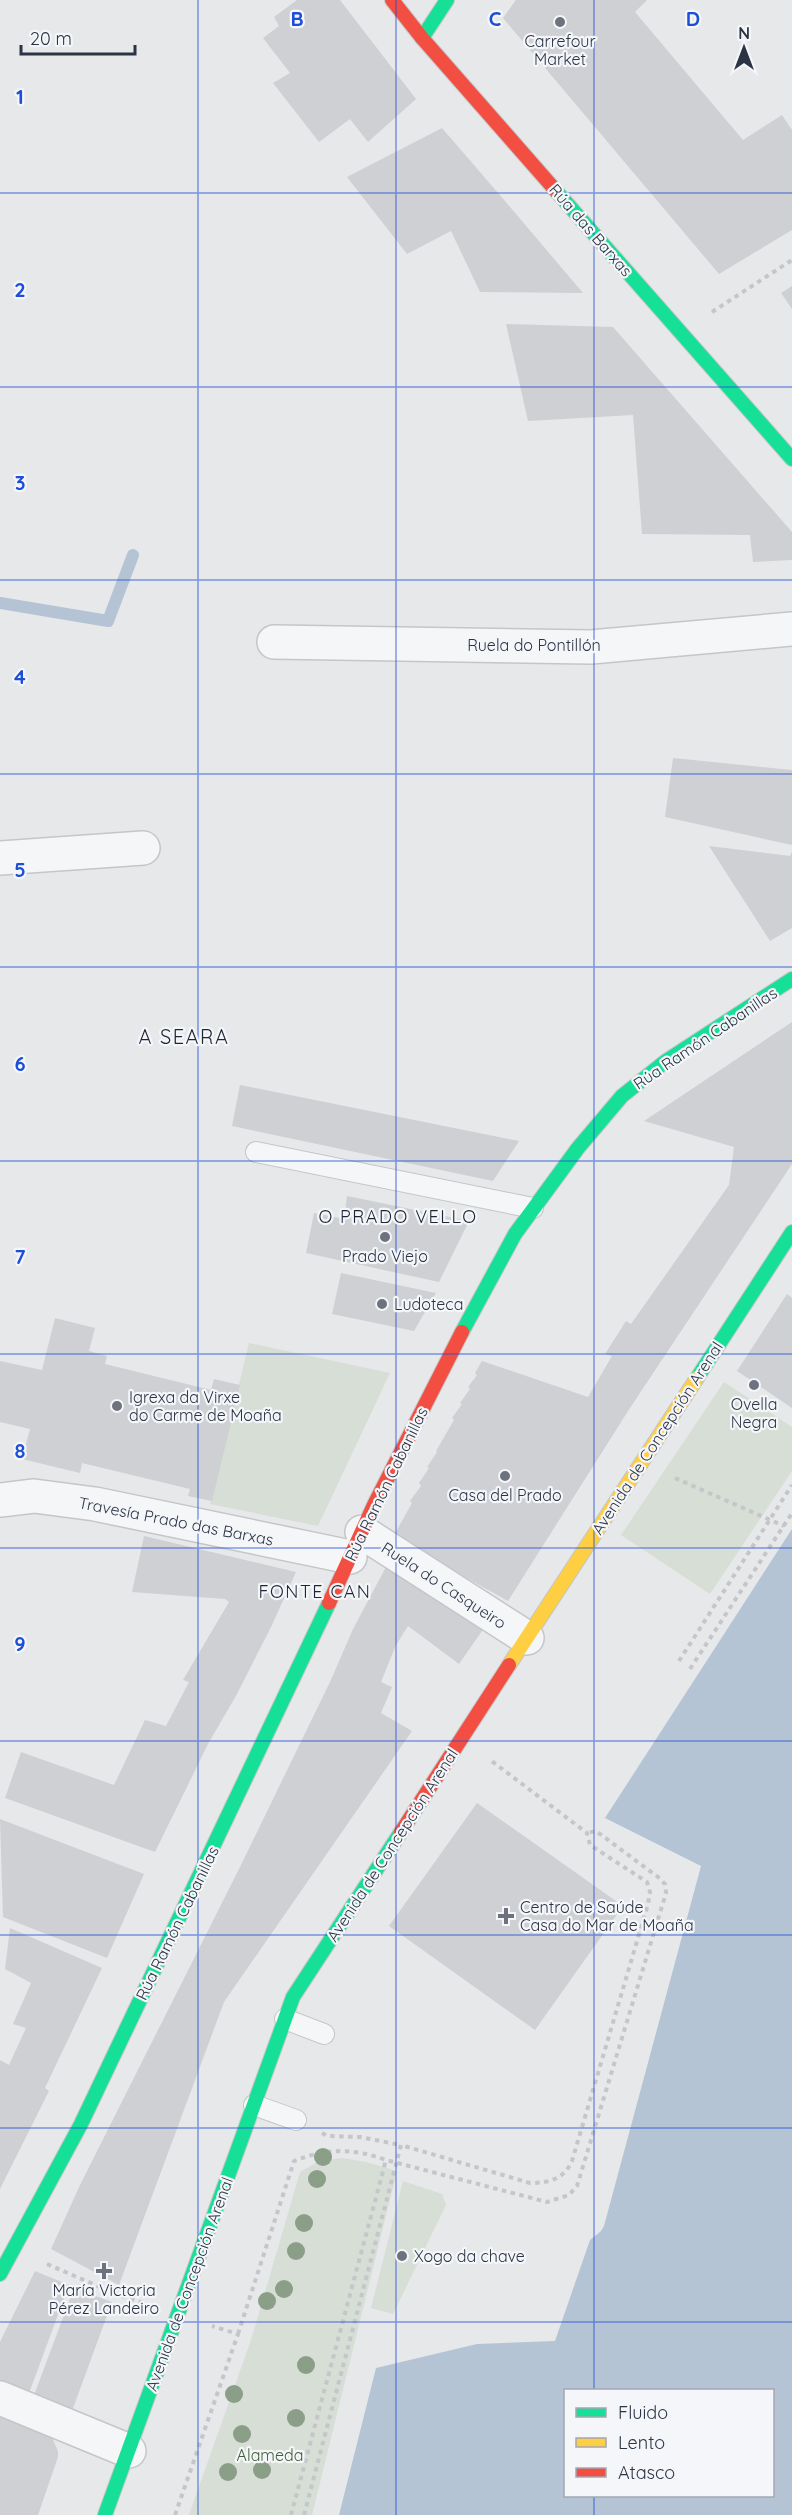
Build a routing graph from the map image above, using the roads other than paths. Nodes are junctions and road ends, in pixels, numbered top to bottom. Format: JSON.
{"nodes":[{"id":1,"x":392,"y":0,"type":"edge"},
{"id":2,"x":447,"y":0,"type":"edge"},
{"id":3,"x":422,"y":38,"type":"junction"},
{"id":4,"x":792,"y":459,"type":"edge"},
{"id":5,"x":792,"y":629,"type":"edge"},
{"id":6,"x":274,"y":642,"type":"dead end"},
{"id":7,"x":143,"y":848,"type":"dead end"},
{"id":8,"x":0,"y":858,"type":"edge"},
{"id":9,"x":792,"y":979,"type":"edge"},
{"id":10,"x":256,"y":1152,"type":"dead end"},
{"id":11,"x":533,"y":1208,"type":"junction"},
{"id":12,"x":792,"y":1232,"type":"edge"},
{"id":13,"x":0,"y":1500,"type":"edge"},
{"id":14,"x":356,"y":1544,"type":"junction"},
{"id":15,"x":527,"y":1638,"type":"junction"},
{"id":16,"x":285,"y":2019,"type":"junction"},
{"id":17,"x":324,"y":2034,"type":"dead end"},
{"id":18,"x":254,"y":2105,"type":"junction"},
{"id":19,"x":296,"y":2120,"type":"road end"},
{"id":20,"x":0,"y":2273,"type":"edge"},
{"id":21,"x":0,"y":2398,"type":"edge"},
{"id":22,"x":129,"y":2451,"type":"junction"},
{"id":23,"x":105,"y":2515,"type":"edge"}],
"edges":[{"from":1,"to":3,"type":"street","name":"Rúa das Barxas"},
{"from":2,"to":3,"type":"street"},
{"from":3,"to":4,"type":"street","name":"Rúa das Barxas"},
{"from":5,"to":6,"type":"street","name":"Ruela do Pontillón"},
{"from":7,"to":8,"type":"street"},
{"from":9,"to":11,"type":"street","name":"Rúa Ramón Cabanillas"},
{"from":10,"to":11,"type":"lane"},
{"from":11,"to":14,"type":"street","name":"Rúa Ramón Cabanillas"},
{"from":12,"to":15,"type":"street","name":"Avenida de Concepción Arenal"},
{"from":13,"to":14,"type":"street","name":"Travesía Prado das Barxas"},
{"from":14,"to":15,"type":"street","name":"Ruela do Casqueiro"},
{"from":14,"to":20,"type":"street","name":"Rúa Ramón Cabanillas"},
{"from":15,"to":16,"type":"street","name":"Avenida de Concepción Arenal"},
{"from":16,"to":17,"type":"lane"},
{"from":16,"to":18,"type":"street","name":"Avenida de Concepción Arenal"},
{"from":18,"to":19,"type":"lane"},
{"from":18,"to":22,"type":"street","name":"Avenida de Concepción Arenal"},
{"from":21,"to":22,"type":"street"},
{"from":22,"to":23,"type":"street","name":"Avenida de Concepción Arenal"}]}
